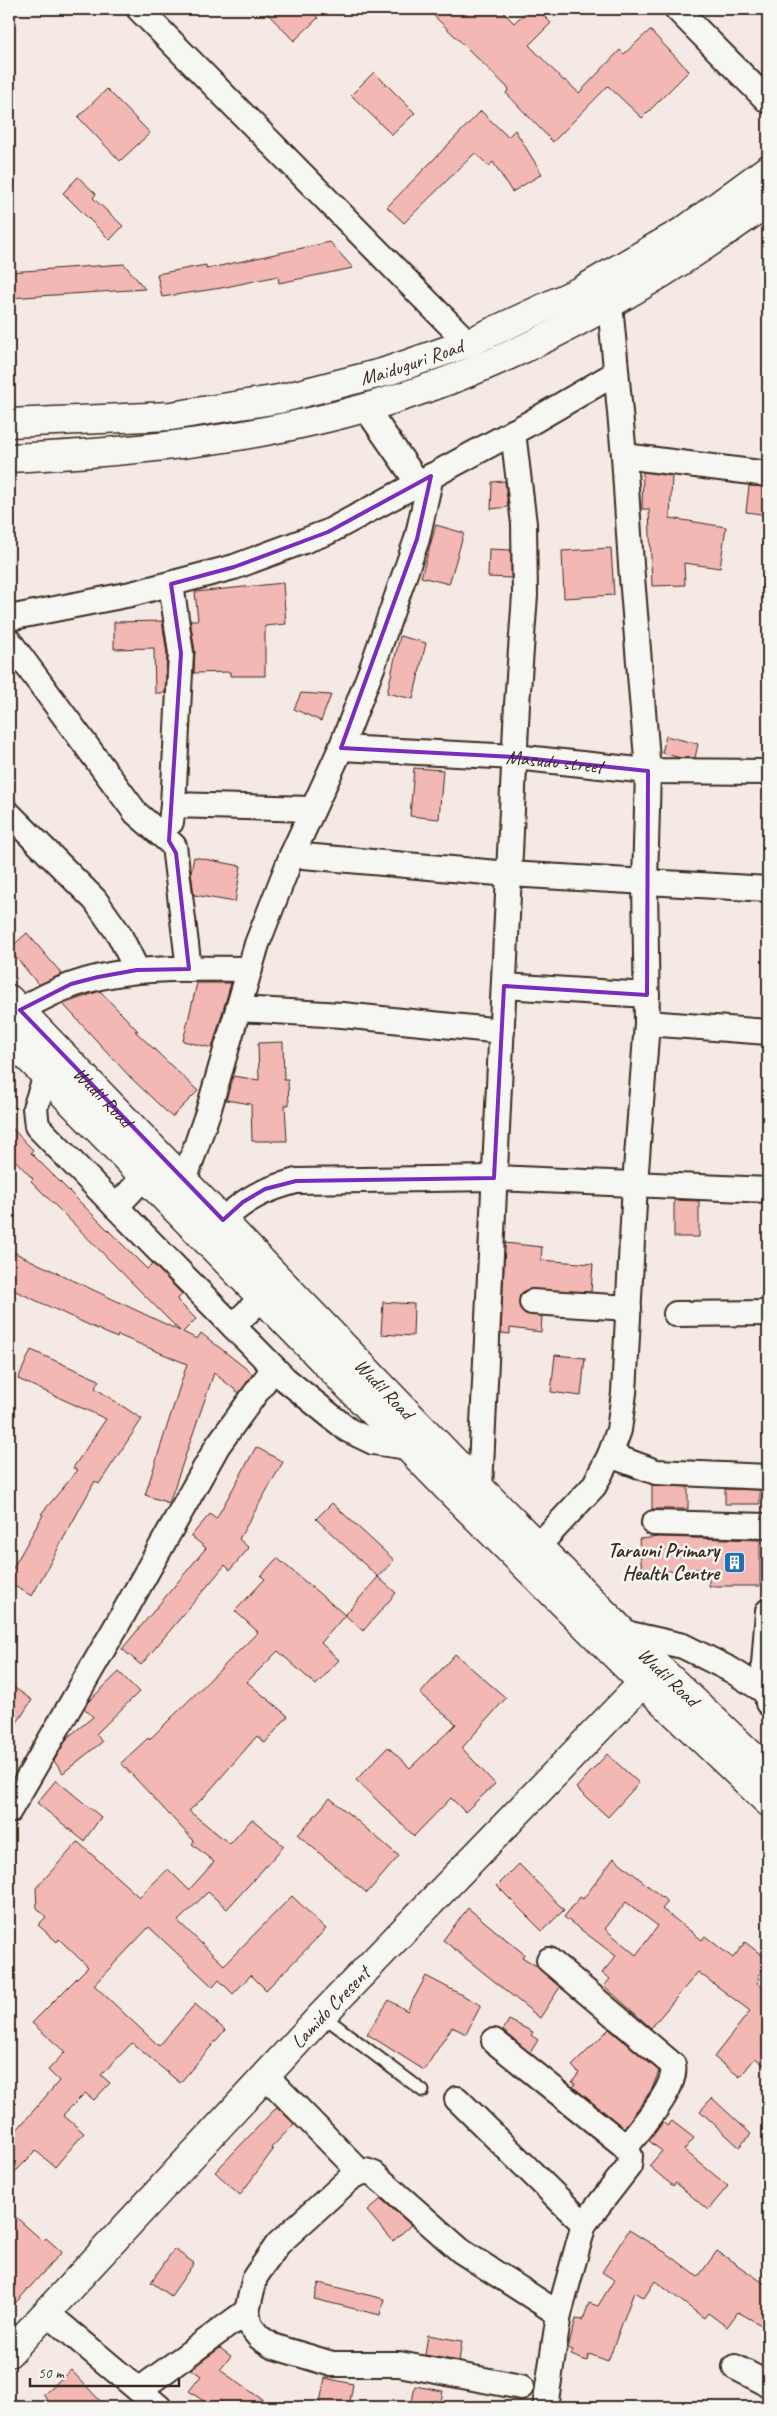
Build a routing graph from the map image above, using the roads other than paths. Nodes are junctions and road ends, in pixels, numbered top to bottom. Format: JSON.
{"nodes":[{"id":1,"x":139,"y":9,"type":"edge"},
{"id":2,"x":677,"y":9,"type":"edge"},
{"id":3,"x":768,"y":101,"type":"edge"},
{"id":4,"x":768,"y":169,"type":"edge"},
{"id":5,"x":768,"y":202,"type":"edge"},
{"id":6,"x":610,"y":304,"type":"junction"},
{"id":7,"x":468,"y":343,"type":"junction"},
{"id":8,"x":616,"y":373,"type":"junction"},
{"id":9,"x":365,"y":407,"type":"junction"},
{"id":10,"x":9,"y":423,"type":"edge"},
{"id":11,"x":513,"y":432,"type":"junction"},
{"id":12,"x":624,"y":456,"type":"junction"},
{"id":13,"x":9,"y":458,"type":"edge"},
{"id":14,"x":768,"y":474,"type":"edge"},
{"id":15,"x":424,"y":480,"type":"junction"},
{"id":16,"x":171,"y":584,"type":"junction"},
{"id":17,"x":9,"y":618,"type":"edge"},
{"id":18,"x":9,"y":641,"type":"edge"},
{"id":19,"x":341,"y":748,"type":"junction"},
{"id":20,"x":515,"y":757,"type":"junction"},
{"id":21,"x":648,"y":771,"type":"junction"},
{"id":22,"x":768,"y":772,"type":"edge"},
{"id":23,"x":173,"y":806,"type":"junction"},
{"id":24,"x":312,"y":809,"type":"junction"},
{"id":25,"x":9,"y":814,"type":"edge"},
{"id":26,"x":169,"y":841,"type":"junction"},
{"id":27,"x":292,"y":855,"type":"junction"},
{"id":28,"x":509,"y":874,"type":"junction"},
{"id":29,"x":645,"y":882,"type":"junction"},
{"id":30,"x":768,"y":889,"type":"edge"},
{"id":31,"x":189,"y":969,"type":"junction"},
{"id":32,"x":250,"y":969,"type":"junction"},
{"id":33,"x":137,"y":970,"type":"junction"},
{"id":34,"x":504,"y":986,"type":"junction"},
{"id":35,"x":647,"y":995,"type":"junction"},
{"id":36,"x":12,"y":1009,"type":"edge"},
{"id":37,"x":238,"y":1009,"type":"junction"},
{"id":38,"x":648,"y":1023,"type":"junction"},
{"id":39,"x":502,"y":1031,"type":"junction"},
{"id":40,"x":768,"y":1032,"type":"edge"},
{"id":41,"x":9,"y":1038,"type":"edge"},
{"id":42,"x":46,"y":1076,"type":"junction"},
{"id":43,"x":143,"y":1178,"type":"junction"},
{"id":44,"x":494,"y":1178,"type":"junction"},
{"id":45,"x":184,"y":1181,"type":"junction"},
{"id":46,"x":635,"y":1184,"type":"junction"},
{"id":47,"x":768,"y":1190,"type":"edge"},
{"id":48,"x":116,"y":1207,"type":"junction"},
{"id":49,"x":224,"y":1220,"type":"junction"},
{"id":50,"x":262,"y":1297,"type":"junction"},
{"id":51,"x":532,"y":1302,"type":"dead end"},
{"id":52,"x":629,"y":1308,"type":"junction"},
{"id":53,"x":676,"y":1314,"type":"dead end"},
{"id":54,"x":768,"y":1314,"type":"edge"},
{"id":55,"x":233,"y":1326,"type":"junction"},
{"id":56,"x":274,"y":1368,"type":"junction"},
{"id":57,"x":408,"y":1448,"type":"junction"},
{"id":58,"x":610,"y":1455,"type":"junction"},
{"id":59,"x":768,"y":1477,"type":"edge"},
{"id":60,"x":480,"y":1488,"type":"junction"},
{"id":61,"x":654,"y":1523,"type":"dead end"},
{"id":62,"x":768,"y":1526,"type":"edge"},
{"id":63,"x":538,"y":1546,"type":"junction"},
{"id":64,"x":768,"y":1611,"type":"edge"},
{"id":65,"x":624,"y":1633,"type":"junction"},
{"id":66,"x":650,"y":1674,"type":"junction"},
{"id":67,"x":767,"y":1698,"type":"edge"},
{"id":68,"x":768,"y":1771,"type":"edge"},
{"id":69,"x":768,"y":1802,"type":"edge"},
{"id":70,"x":9,"y":1811,"type":"edge"},
{"id":71,"x":549,"y":1960,"type":"dead end"},
{"id":72,"x":322,"y":2015,"type":"junction"},
{"id":73,"x":494,"y":2041,"type":"dead end"},
{"id":74,"x":266,"y":2076,"type":"junction"},
{"id":75,"x":423,"y":2091,"type":"dead end"},
{"id":76,"x":457,"y":2099,"type":"dead end"},
{"id":77,"x":626,"y":2147,"type":"junction"},
{"id":78,"x":360,"y":2172,"type":"junction"},
{"id":79,"x":584,"y":2224,"type":"junction"},
{"id":80,"x":247,"y":2311,"type":"junction"},
{"id":81,"x":47,"y":2313,"type":"junction"},
{"id":82,"x":559,"y":2314,"type":"junction"},
{"id":83,"x":9,"y":2353,"type":"edge"},
{"id":84,"x":735,"y":2367,"type":"dead end"},
{"id":85,"x":768,"y":2384,"type":"edge"},
{"id":86,"x":521,"y":2387,"type":"dead end"},
{"id":87,"x":139,"y":2390,"type":"junction"},
{"id":88,"x":159,"y":2407,"type":"edge"},
{"id":89,"x":545,"y":2407,"type":"edge"}],
"edges":[{"from":1,"to":7,"type":"street"},
{"from":2,"to":3,"type":"street"},
{"from":4,"to":7,"type":"main road","name":"Maiduguri Road"},
{"from":5,"to":6,"type":"main road","name":"Maiduguri Road"},
{"from":6,"to":8,"type":"street"},
{"from":6,"to":9,"type":"main road","name":"Maiduguri Road"},
{"from":7,"to":10,"type":"main road","name":"Maiduguri Road"},
{"from":8,"to":11,"type":"street"},
{"from":8,"to":12,"type":"street"},
{"from":9,"to":13,"type":"main road","name":"Maiduguri Road"},
{"from":9,"to":15,"type":"street"},
{"from":11,"to":15,"type":"street"},
{"from":11,"to":20,"type":"street"},
{"from":12,"to":14,"type":"street"},
{"from":12,"to":21,"type":"street"},
{"from":15,"to":16,"type":"street"},
{"from":15,"to":19,"type":"street"},
{"from":16,"to":17,"type":"street"},
{"from":16,"to":23,"type":"street"},
{"from":18,"to":26,"type":"street"},
{"from":19,"to":20,"type":"street","name":"Masudu street"},
{"from":19,"to":24,"type":"street"},
{"from":20,"to":21,"type":"street","name":"Masudu street"},
{"from":20,"to":28,"type":"street"},
{"from":21,"to":22,"type":"street","name":"Masudu street"},
{"from":21,"to":29,"type":"street"},
{"from":23,"to":24,"type":"street"},
{"from":23,"to":26,"type":"street"},
{"from":24,"to":27,"type":"street"},
{"from":25,"to":33,"type":"street"},
{"from":26,"to":31,"type":"street"},
{"from":27,"to":28,"type":"street"},
{"from":27,"to":32,"type":"street"},
{"from":28,"to":29,"type":"street"},
{"from":28,"to":34,"type":"street"},
{"from":29,"to":30,"type":"street"},
{"from":29,"to":35,"type":"street"},
{"from":31,"to":32,"type":"street"},
{"from":31,"to":33,"type":"street"},
{"from":32,"to":37,"type":"street"},
{"from":33,"to":36,"type":"street"},
{"from":34,"to":35,"type":"street"},
{"from":34,"to":39,"type":"street"},
{"from":35,"to":38,"type":"street"},
{"from":36,"to":45,"type":"main road","name":"Wudil Road"},
{"from":37,"to":39,"type":"street"},
{"from":37,"to":45,"type":"street"},
{"from":38,"to":40,"type":"street"},
{"from":38,"to":46,"type":"street"},
{"from":39,"to":44,"type":"street"},
{"from":41,"to":42,"type":"main road","name":"Wudil Road"},
{"from":42,"to":43,"type":"main road","name":"Wudil Road"},
{"from":42,"to":48,"type":"street"},
{"from":43,"to":48,"type":"street"},
{"from":43,"to":50,"type":"main road","name":"Wudil Road"},
{"from":44,"to":46,"type":"street"},
{"from":44,"to":49,"type":"street"},
{"from":44,"to":60,"type":"street"},
{"from":45,"to":49,"type":"main road","name":"Wudil Road"},
{"from":46,"to":47,"type":"street"},
{"from":46,"to":52,"type":"street"},
{"from":48,"to":55,"type":"street"},
{"from":49,"to":60,"type":"main road","name":"Wudil Road"},
{"from":50,"to":55,"type":"street"},
{"from":50,"to":57,"type":"main road","name":"Wudil Road"},
{"from":51,"to":52,"type":"street"},
{"from":52,"to":58,"type":"street"},
{"from":53,"to":54,"type":"street"},
{"from":55,"to":56,"type":"street"},
{"from":56,"to":57,"type":"street"},
{"from":56,"to":70,"type":"street"},
{"from":57,"to":66,"type":"main road","name":"Wudil Road"},
{"from":58,"to":59,"type":"street"},
{"from":58,"to":63,"type":"street"},
{"from":60,"to":63,"type":"main road","name":"Wudil Road"},
{"from":61,"to":62,"type":"street"},
{"from":63,"to":65,"type":"main road","name":"Wudil Road"},
{"from":64,"to":67,"type":"street"},
{"from":65,"to":66,"type":"main road","name":"Wudil Road"},
{"from":65,"to":67,"type":"street"},
{"from":66,"to":68,"type":"main road","name":"Wudil Road"},
{"from":66,"to":69,"type":"main road","name":"Wudil Road"},
{"from":66,"to":72,"type":"main road","name":"Lamido Cresent"},
{"from":71,"to":77,"type":"street"},
{"from":72,"to":74,"type":"main road","name":"Lamido Cresent"},
{"from":72,"to":75,"type":"lane"},
{"from":73,"to":77,"type":"street"},
{"from":74,"to":78,"type":"street"},
{"from":74,"to":81,"type":"main road","name":"Lamido Cresent"},
{"from":76,"to":79,"type":"street"},
{"from":77,"to":79,"type":"street"},
{"from":78,"to":80,"type":"street"},
{"from":78,"to":82,"type":"street"},
{"from":79,"to":82,"type":"street"},
{"from":80,"to":86,"type":"street"},
{"from":80,"to":87,"type":"street"},
{"from":81,"to":83,"type":"main road","name":"Lamido Cresent"},
{"from":81,"to":87,"type":"street"},
{"from":82,"to":89,"type":"street"},
{"from":84,"to":85,"type":"street"},
{"from":87,"to":88,"type":"street"}]}
